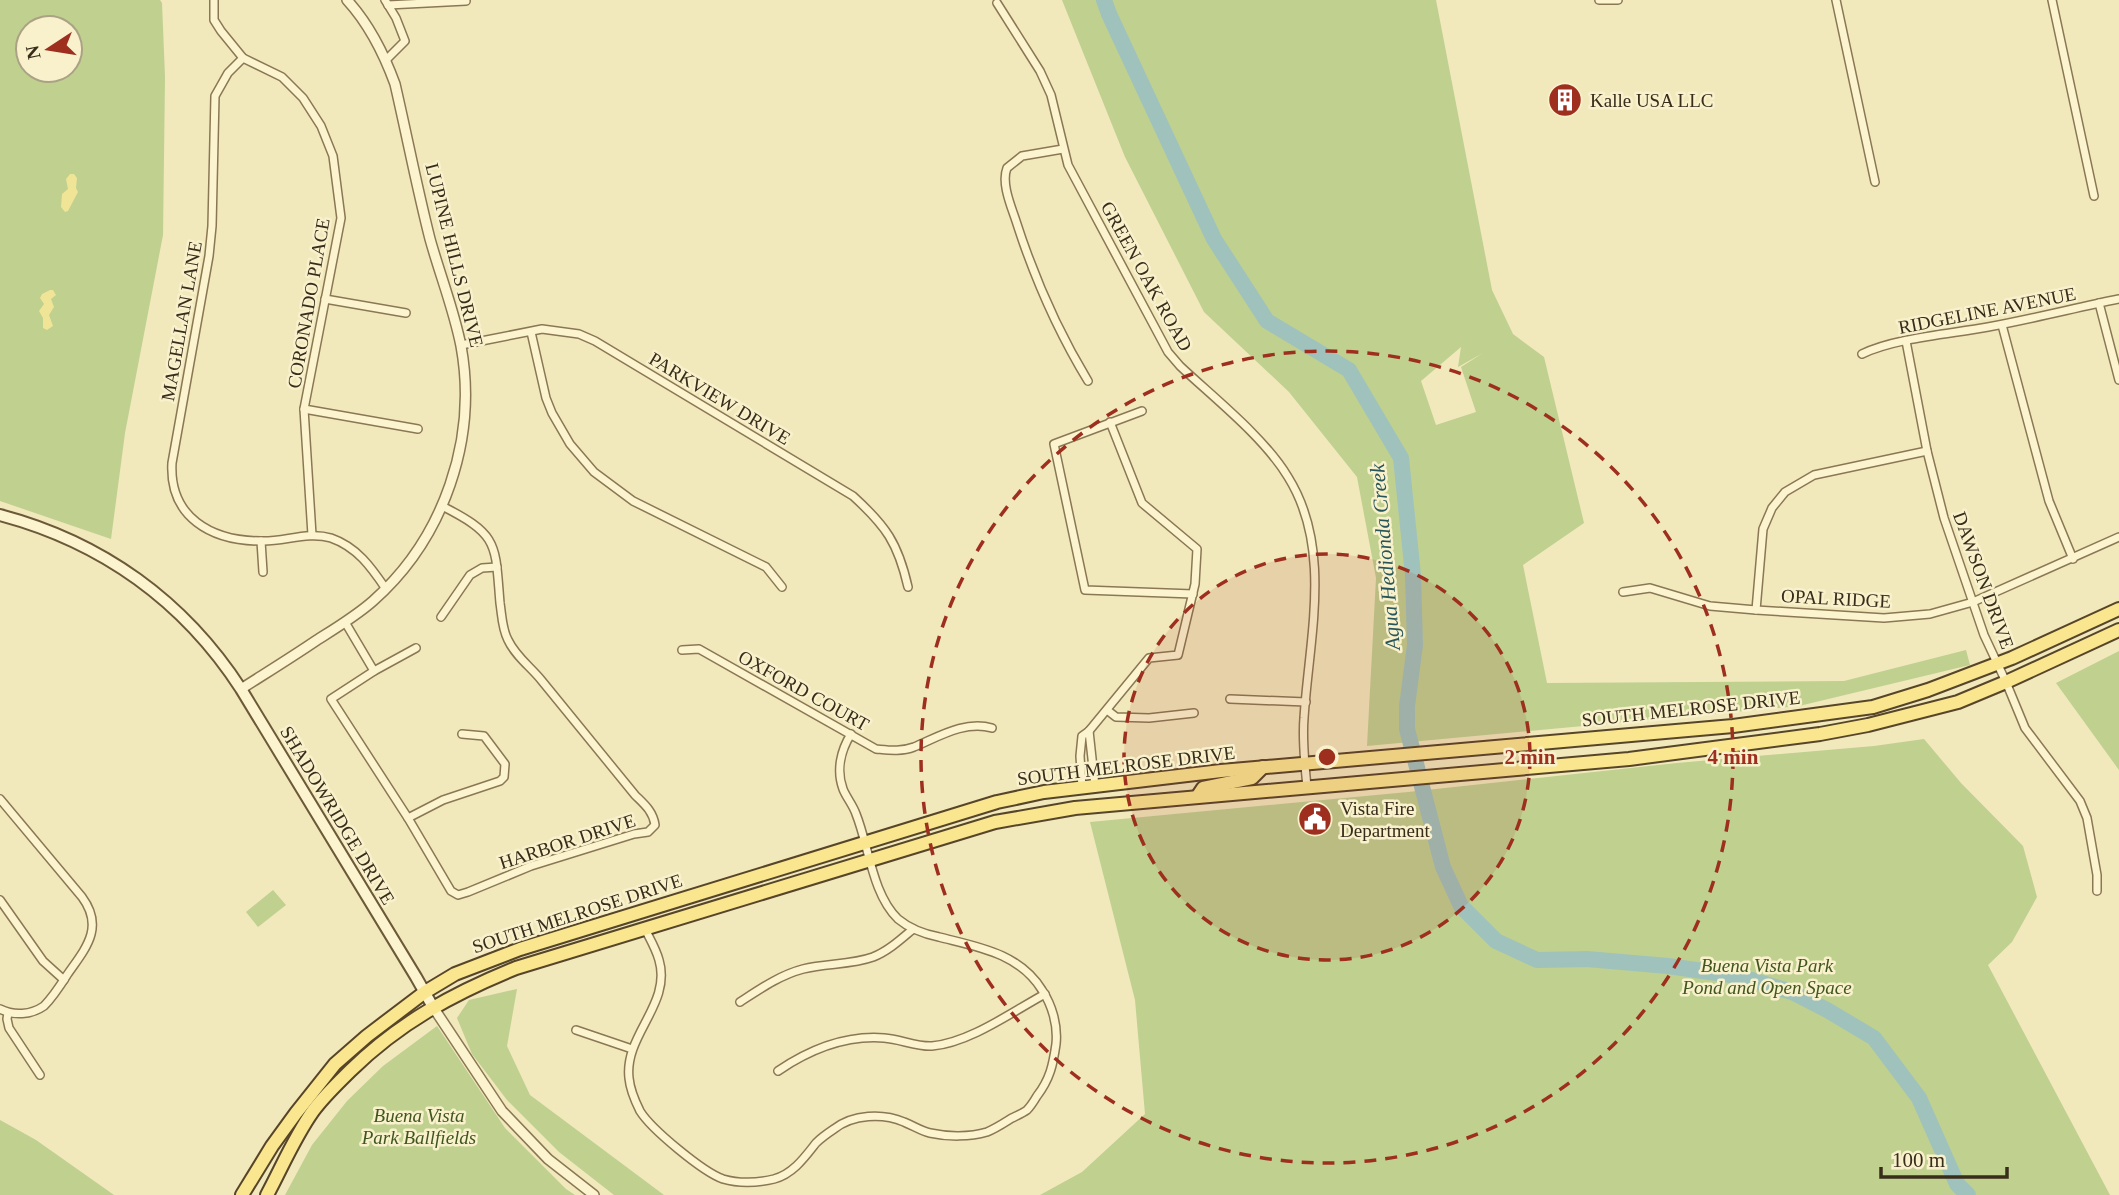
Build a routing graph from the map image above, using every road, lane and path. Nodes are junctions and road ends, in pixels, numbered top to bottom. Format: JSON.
{"nodes":[{"id":1,"x":214,"y":0,"type":"edge"},
{"id":2,"x":347,"y":0,"type":"edge"},
{"id":3,"x":1599,"y":0,"type":"edge"},
{"id":4,"x":1618,"y":0,"type":"edge"},
{"id":5,"x":1836,"y":0,"type":"edge"},
{"id":6,"x":2052,"y":0,"type":"edge"},
{"id":7,"x":466,"y":1,"type":"edge"},
{"id":8,"x":387,"y":3,"type":"edge"},
{"id":9,"x":997,"y":3,"type":"dead end"},
{"id":10,"x":243,"y":58,"type":"junction"},
{"id":11,"x":386,"y":60,"type":"junction"},
{"id":12,"x":1063,"y":149,"type":"junction"},
{"id":13,"x":1875,"y":182,"type":"dead end"},
{"id":14,"x":2094,"y":196,"type":"dead end"},
{"id":15,"x":325,"y":299,"type":"junction"},
{"id":16,"x":2119,"y":299,"type":"edge"},
{"id":17,"x":2099,"y":303,"type":"junction"},
{"id":18,"x":406,"y":313,"type":"dead end"},
{"id":19,"x":2001,"y":325,"type":"junction"},
{"id":20,"x":531,"y":332,"type":"junction"},
{"id":21,"x":1906,"y":341,"type":"junction"},
{"id":22,"x":461,"y":345,"type":"junction"},
{"id":23,"x":1862,"y":354,"type":"dead end"},
{"id":24,"x":2119,"y":380,"type":"edge"},
{"id":25,"x":1087,"y":381,"type":"dead end"},
{"id":26,"x":304,"y":408,"type":"junction"},
{"id":27,"x":1142,"y":411,"type":"dead end"},
{"id":28,"x":1111,"y":422,"type":"junction"},
{"id":29,"x":418,"y":429,"type":"dead end"},
{"id":30,"x":1927,"y":452,"type":"junction"},
{"id":31,"x":442,"y":506,"type":"junction"},
{"id":32,"x":0,"y":516,"type":"edge"},
{"id":33,"x":312,"y":535,"type":"junction"},
{"id":34,"x":2119,"y":537,"type":"edge"},
{"id":35,"x":261,"y":541,"type":"junction"},
{"id":36,"x":2073,"y":559,"type":"junction"},
{"id":37,"x":497,"y":567,"type":"junction"},
{"id":38,"x":263,"y":572,"type":"dead end"},
{"id":39,"x":782,"y":587,"type":"dead end"},
{"id":40,"x":908,"y":587,"type":"dead end"},
{"id":41,"x":386,"y":589,"type":"junction"},
{"id":42,"x":1623,"y":592,"type":"dead end"},
{"id":43,"x":1193,"y":594,"type":"junction"},
{"id":44,"x":1973,"y":602,"type":"junction"},
{"id":45,"x":1755,"y":610,"type":"junction"},
{"id":46,"x":2119,"y":610,"type":"edge"},
{"id":47,"x":440,"y":617,"type":"dead end"},
{"id":48,"x":345,"y":622,"type":"junction"},
{"id":49,"x":2119,"y":630,"type":"edge"},
{"id":50,"x":416,"y":648,"type":"dead end"},
{"id":51,"x":682,"y":650,"type":"dead end"},
{"id":52,"x":1998,"y":663,"type":"junction"},
{"id":53,"x":374,"y":671,"type":"junction"},
{"id":54,"x":2007,"y":682,"type":"junction"},
{"id":55,"x":241,"y":689,"type":"junction"},
{"id":56,"x":1230,"y":699,"type":"dead end"},
{"id":57,"x":1306,"y":702,"type":"junction"},
{"id":58,"x":1107,"y":710,"type":"junction"},
{"id":59,"x":1194,"y":713,"type":"dead end"},
{"id":60,"x":992,"y":728,"type":"dead end"},
{"id":61,"x":1089,"y":731,"type":"junction"},
{"id":62,"x":462,"y":734,"type":"dead end"},
{"id":63,"x":851,"y":734,"type":"junction"},
{"id":64,"x":1304,"y":763,"type":"junction"},
{"id":65,"x":1263,"y":767,"type":"junction"},
{"id":66,"x":1089,"y":786,"type":"junction"},
{"id":67,"x":1307,"y":787,"type":"junction"},
{"id":68,"x":1197,"y":797,"type":"junction"},
{"id":69,"x":0,"y":799,"type":"edge"},
{"id":70,"x":408,"y":818,"type":"junction"},
{"id":71,"x":864,"y":842,"type":"junction"},
{"id":72,"x":870,"y":860,"type":"junction"},
{"id":73,"x":2097,"y":891,"type":"dead end"},
{"id":74,"x":0,"y":900,"type":"edge"},
{"id":75,"x":645,"y":929,"type":"junction"},
{"id":76,"x":913,"y":929,"type":"junction"},
{"id":77,"x":64,"y":980,"type":"junction"},
{"id":78,"x":425,"y":992,"type":"junction"},
{"id":79,"x":1045,"y":994,"type":"junction"},
{"id":80,"x":740,"y":1002,"type":"dead end"},
{"id":81,"x":433,"y":1007,"type":"junction"},
{"id":82,"x":0,"y":1009,"type":"edge"},
{"id":83,"x":8,"y":1013,"type":"junction"},
{"id":84,"x":576,"y":1030,"type":"dead end"},
{"id":85,"x":632,"y":1049,"type":"junction"},
{"id":86,"x":778,"y":1071,"type":"dead end"},
{"id":87,"x":40,"y":1075,"type":"dead end"},
{"id":88,"x":242,"y":1195,"type":"edge"},
{"id":89,"x":267,"y":1195,"type":"edge"},
{"id":90,"x":594,"y":1195,"type":"edge"}],
"edges":[{"from":1,"to":10,"type":"street","name":"CORONADO PLACE"},
{"from":2,"to":11,"type":"street","name":"LUPINE HILLS DRIVE"},
{"from":3,"to":4,"type":"street"},
{"from":5,"to":13,"type":"street"},
{"from":6,"to":14,"type":"street"},
{"from":7,"to":8,"type":"street"},
{"from":8,"to":11,"type":"street"},
{"from":9,"to":12,"type":"street","name":"GREEN OAK ROAD"},
{"from":10,"to":15,"type":"street","name":"CORONADO PLACE"},
{"from":10,"to":35,"type":"street","name":"MAGELLAN LANE"},
{"from":11,"to":22,"type":"street","name":"LUPINE HILLS DRIVE"},
{"from":12,"to":25,"type":"street"},
{"from":12,"to":57,"type":"street","name":"GREEN OAK ROAD"},
{"from":15,"to":18,"type":"street"},
{"from":15,"to":26,"type":"street","name":"CORONADO PLACE"},
{"from":16,"to":17,"type":"street","name":"RIDGELINE AVENUE"},
{"from":17,"to":19,"type":"street","name":"RIDGELINE AVENUE"},
{"from":17,"to":24,"type":"street"},
{"from":19,"to":21,"type":"street","name":"RIDGELINE AVENUE"},
{"from":19,"to":36,"type":"street"},
{"from":20,"to":22,"type":"street","name":"PARKVIEW DRIVE"},
{"from":20,"to":39,"type":"street"},
{"from":20,"to":40,"type":"street","name":"PARKVIEW DRIVE"},
{"from":21,"to":23,"type":"street","name":"RIDGELINE AVENUE"},
{"from":21,"to":30,"type":"street","name":"DAWSON DRIVE"},
{"from":22,"to":31,"type":"street","name":"LUPINE HILLS DRIVE"},
{"from":26,"to":29,"type":"street"},
{"from":26,"to":33,"type":"street","name":"CORONADO PLACE"},
{"from":27,"to":28,"type":"street"},
{"from":28,"to":43,"type":"street"},
{"from":28,"to":43,"type":"street"},
{"from":30,"to":44,"type":"street","name":"DAWSON DRIVE"},
{"from":30,"to":45,"type":"street"},
{"from":31,"to":37,"type":"street","name":"HARBOR DRIVE"},
{"from":31,"to":41,"type":"street","name":"LUPINE HILLS DRIVE"},
{"from":32,"to":55,"type":"main road","name":"SHADOWRIDGE DRIVE"},
{"from":33,"to":35,"type":"street","name":"MAGELLAN LANE"},
{"from":33,"to":41,"type":"street","name":"MAGELLAN LANE"},
{"from":34,"to":36,"type":"street","name":"OPAL RIDGE"},
{"from":35,"to":38,"type":"street"},
{"from":36,"to":44,"type":"street","name":"OPAL RIDGE"},
{"from":37,"to":47,"type":"street"},
{"from":37,"to":70,"type":"street","name":"HARBOR DRIVE"},
{"from":41,"to":48,"type":"street","name":"LUPINE HILLS DRIVE"},
{"from":42,"to":45,"type":"street","name":"OPAL RIDGE"},
{"from":43,"to":58,"type":"street"},
{"from":44,"to":45,"type":"street","name":"OPAL RIDGE"},
{"from":44,"to":52,"type":"street","name":"DAWSON DRIVE"},
{"from":46,"to":52,"type":"main road","name":"SOUTH MELROSE DRIVE"},
{"from":48,"to":53,"type":"street"},
{"from":48,"to":55,"type":"street","name":"LUPINE HILLS DRIVE"},
{"from":49,"to":54,"type":"main road","name":"SOUTH MELROSE DRIVE"},
{"from":50,"to":53,"type":"street","name":"HARBOR DRIVE"},
{"from":51,"to":63,"type":"street","name":"OXFORD COURT"},
{"from":52,"to":54,"type":"street","name":"DAWSON DRIVE"},
{"from":52,"to":64,"type":"main road","name":"SOUTH MELROSE DRIVE"},
{"from":53,"to":70,"type":"street","name":"HARBOR DRIVE"},
{"from":54,"to":67,"type":"main road","name":"SOUTH MELROSE DRIVE"},
{"from":54,"to":73,"type":"street","name":"DAWSON DRIVE"},
{"from":55,"to":78,"type":"main road","name":"SHADOWRIDGE DRIVE"},
{"from":56,"to":57,"type":"street"},
{"from":57,"to":64,"type":"street","name":"GREEN OAK ROAD"},
{"from":58,"to":59,"type":"street"},
{"from":58,"to":61,"type":"street"},
{"from":60,"to":63,"type":"street","name":"OXFORD COURT"},
{"from":61,"to":66,"type":"street"},
{"from":61,"to":66,"type":"street"},
{"from":62,"to":70,"type":"street"},
{"from":63,"to":71,"type":"street"},
{"from":64,"to":65,"type":"main road","name":"SOUTH MELROSE DRIVE"},
{"from":64,"to":67,"type":"street","name":"GREEN OAK ROAD"},
{"from":65,"to":66,"type":"main road","name":"SOUTH MELROSE DRIVE"},
{"from":65,"to":68,"type":"main road"},
{"from":66,"to":71,"type":"main road","name":"SOUTH MELROSE DRIVE"},
{"from":67,"to":68,"type":"main road","name":"SOUTH MELROSE DRIVE"},
{"from":68,"to":72,"type":"main road","name":"SOUTH MELROSE DRIVE"},
{"from":69,"to":77,"type":"street"},
{"from":71,"to":72,"type":"street"},
{"from":71,"to":78,"type":"main road","name":"SOUTH MELROSE DRIVE"},
{"from":72,"to":75,"type":"main road","name":"SOUTH MELROSE DRIVE"},
{"from":72,"to":76,"type":"street"},
{"from":74,"to":77,"type":"street"},
{"from":75,"to":81,"type":"main road","name":"SOUTH MELROSE DRIVE"},
{"from":75,"to":85,"type":"street"},
{"from":76,"to":79,"type":"street"},
{"from":76,"to":80,"type":"street"},
{"from":77,"to":83,"type":"street"},
{"from":78,"to":81,"type":"main road","name":"SHADOWRIDGE DRIVE"},
{"from":78,"to":88,"type":"main road","name":"SOUTH MELROSE DRIVE"},
{"from":79,"to":85,"type":"street"},
{"from":79,"to":86,"type":"street"},
{"from":81,"to":89,"type":"main road","name":"SOUTH MELROSE DRIVE"},
{"from":81,"to":90,"type":"street","name":"SHADOWRIDGE DRIVE"},
{"from":82,"to":83,"type":"street"},
{"from":83,"to":87,"type":"street"},
{"from":84,"to":85,"type":"street"}]}
